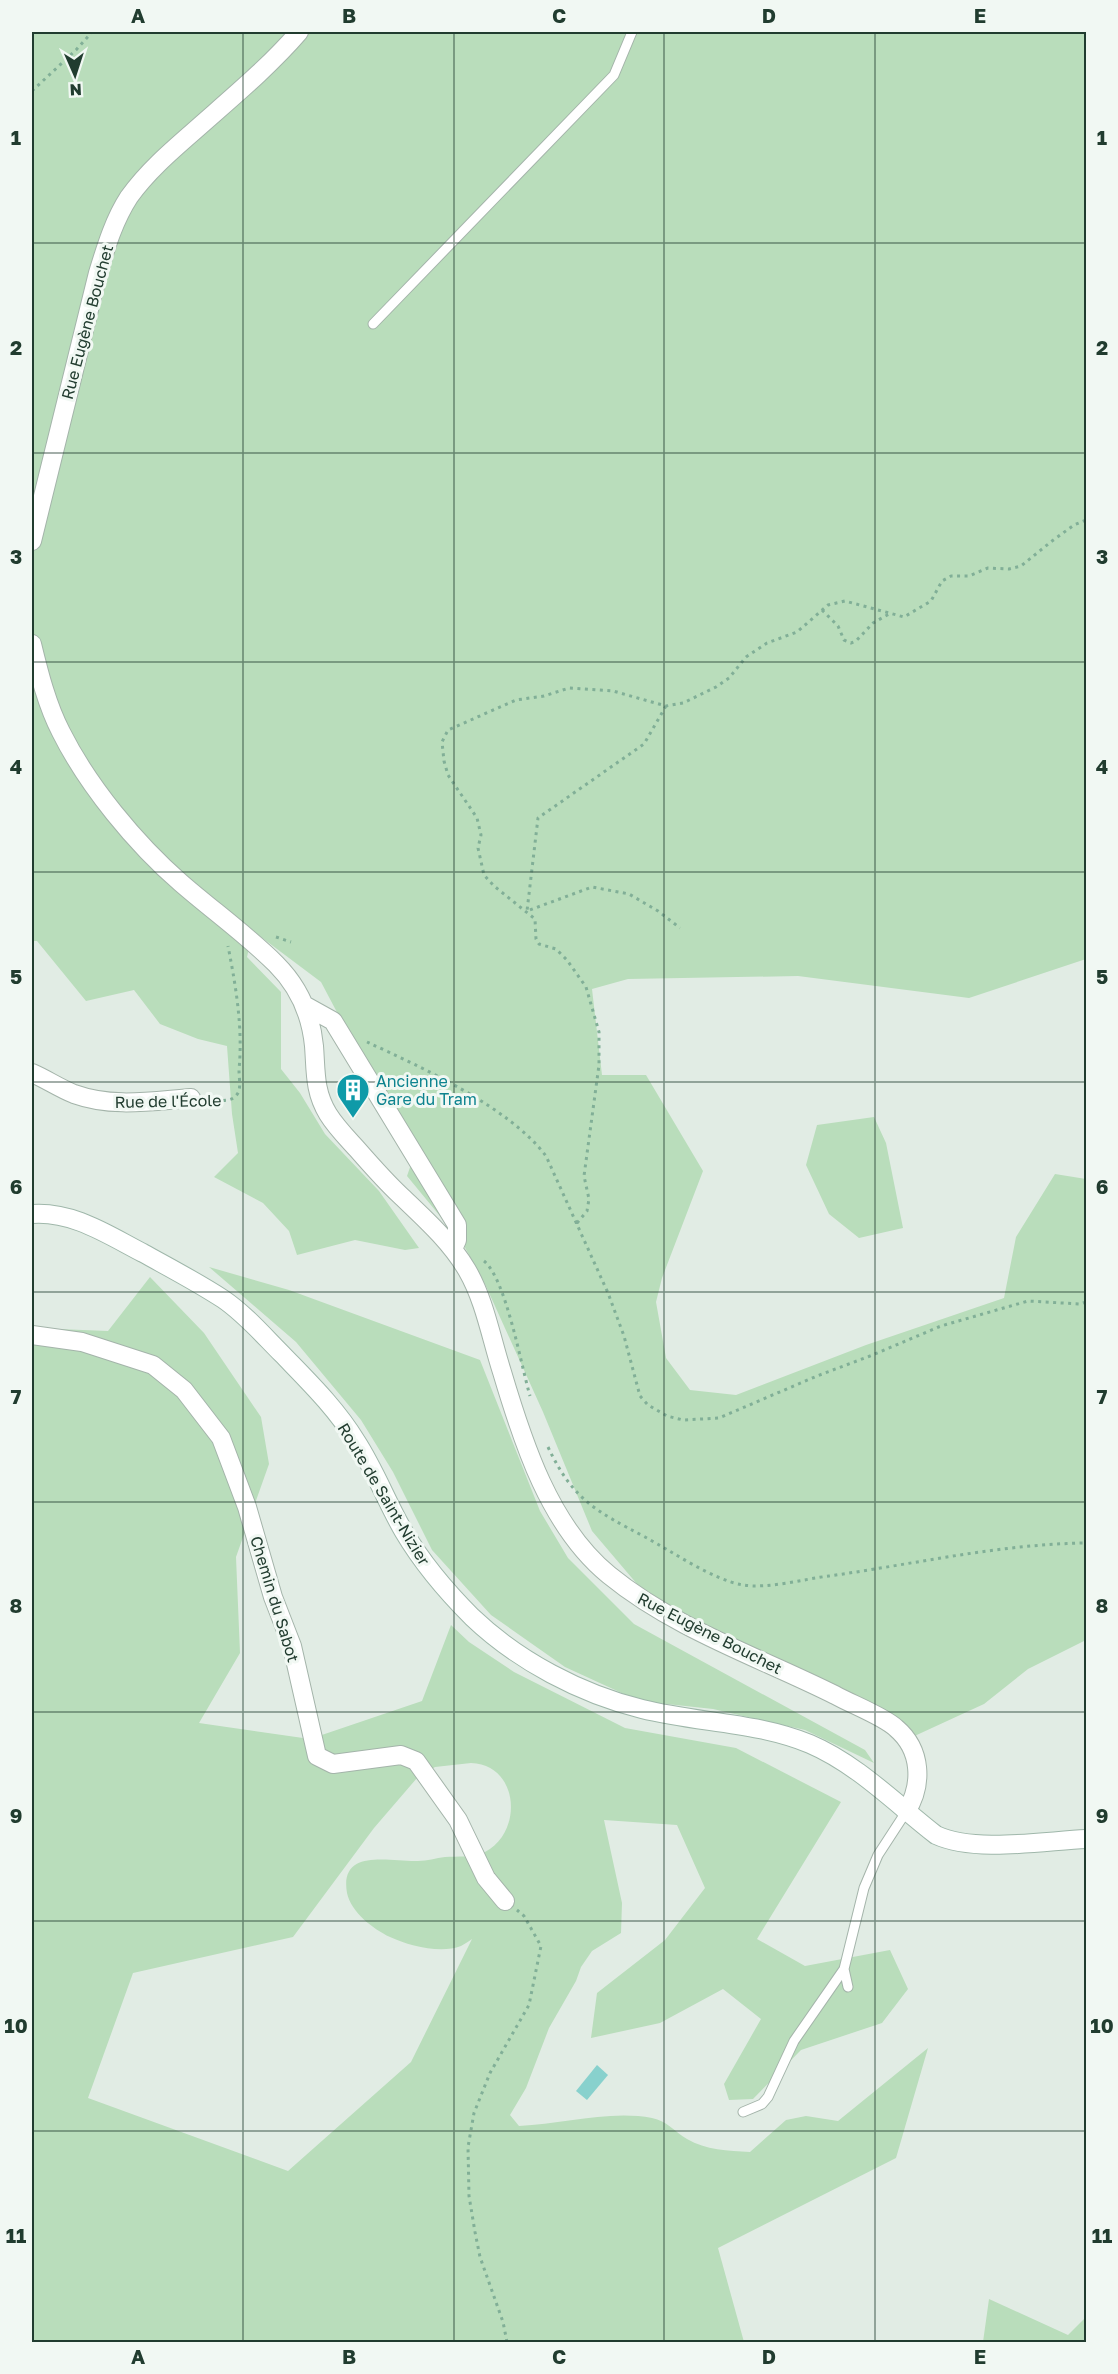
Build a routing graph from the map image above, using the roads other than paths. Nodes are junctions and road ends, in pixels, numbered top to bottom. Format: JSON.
{"nodes":[{"id":1,"x":299,"y":32,"type":"edge"},
{"id":2,"x":632,"y":32,"type":"edge"},
{"id":3,"x":373,"y":324,"type":"dead end"},
{"id":4,"x":32,"y":541,"type":"edge"},
{"id":5,"x":32,"y":644,"type":"edge"},
{"id":6,"x":306,"y":1006,"type":"junction"},
{"id":7,"x":32,"y":1073,"type":"edge"},
{"id":8,"x":191,"y":1098,"type":"road end"},
{"id":9,"x":32,"y":1214,"type":"edge"},
{"id":10,"x":453,"y":1249,"type":"junction"},
{"id":11,"x":32,"y":1335,"type":"edge"},
{"id":12,"x":906,"y":1812,"type":"junction"},
{"id":13,"x":1086,"y":1839,"type":"edge"},
{"id":14,"x":505,"y":1901,"type":"road end"},
{"id":15,"x":844,"y":1969,"type":"junction"},
{"id":16,"x":848,"y":1987,"type":"dead end"},
{"id":17,"x":743,"y":2112,"type":"dead end"}],
"edges":[{"from":1,"to":4,"type":"street","name":"Rue Eugène Bouchet"},
{"from":2,"to":3,"type":"lane"},
{"from":5,"to":6,"type":"street"},
{"from":6,"to":10,"type":"street"},
{"from":6,"to":10,"type":"street","name":"Rue Eugène Bouchet"},
{"from":7,"to":8,"type":"street","name":"Rue de l'École"},
{"from":9,"to":12,"type":"street","name":"Route de Saint-Nizier"},
{"from":10,"to":12,"type":"street","name":"Rue Eugène Bouchet"},
{"from":11,"to":14,"type":"street","name":"Chemin du Sabot"},
{"from":12,"to":13,"type":"street","name":"Route de Saint-Nizier"},
{"from":12,"to":15,"type":"lane"},
{"from":15,"to":16,"type":"lane"},
{"from":15,"to":17,"type":"lane"}]}
